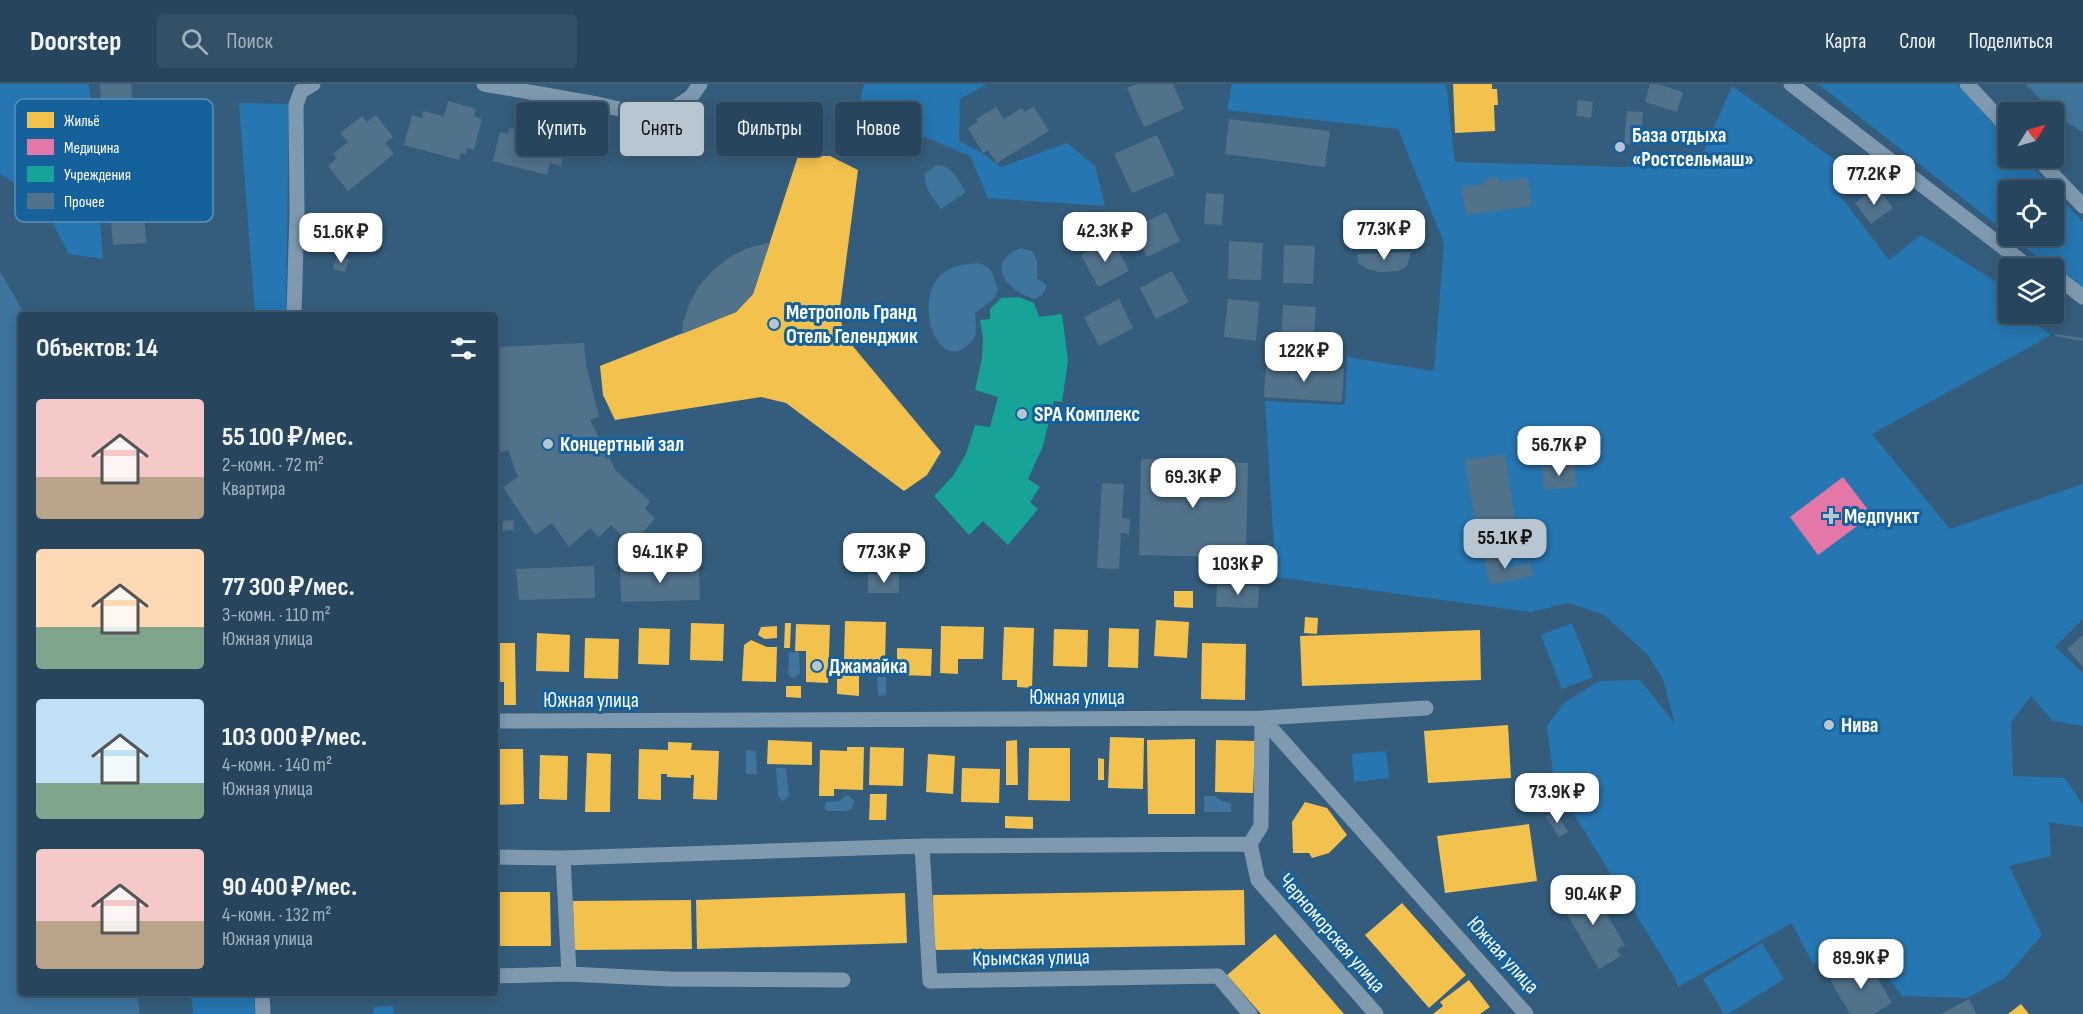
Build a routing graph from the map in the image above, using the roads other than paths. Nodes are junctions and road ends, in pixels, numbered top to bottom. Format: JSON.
{"nodes":[{"id":1,"x":313,"y":84,"type":"edge"},
{"id":2,"x":484,"y":84,"type":"edge"},
{"id":3,"x":700,"y":84,"type":"edge"},
{"id":4,"x":1791,"y":84,"type":"edge"},
{"id":5,"x":1807,"y":84,"type":"edge"},
{"id":6,"x":1967,"y":84,"type":"edge"},
{"id":7,"x":1998,"y":117,"type":"edge"},
{"id":8,"x":2047,"y":168,"type":"edge"},
{"id":9,"x":2083,"y":206,"type":"edge"},
{"id":10,"x":2017,"y":258,"type":"edge"},
{"id":11,"x":2032,"y":258,"type":"edge"},
{"id":12,"x":2064,"y":283,"type":"edge"},
{"id":13,"x":2064,"y":294,"type":"edge"},
{"id":14,"x":2083,"y":297,"type":"edge"},
{"id":15,"x":2083,"y":308,"type":"edge"},
{"id":16,"x":294,"y":312,"type":"edge"},
{"id":17,"x":1426,"y":708,"type":"dead end"},
{"id":18,"x":1262,"y":718,"type":"junction"},
{"id":19,"x":498,"y":721,"type":"edge"},
{"id":20,"x":1250,"y":844,"type":"junction"},
{"id":21,"x":922,"y":846,"type":"junction"},
{"id":22,"x":498,"y":857,"type":"edge"},
{"id":23,"x":563,"y":858,"type":"junction"},
{"id":24,"x":569,"y":974,"type":"junction"},
{"id":25,"x":498,"y":976,"type":"edge"},
{"id":26,"x":843,"y":980,"type":"dead end"},
{"id":27,"x":262,"y":996,"type":"edge"},
{"id":28,"x":263,"y":1014,"type":"edge"},
{"id":29,"x":1250,"y":1014,"type":"edge"},
{"id":30,"x":1376,"y":1014,"type":"edge"},
{"id":31,"x":1526,"y":1014,"type":"edge"}],
"edges":[{"from":1,"to":16,"type":"street"},
{"from":2,"to":3,"type":"street"},
{"from":4,"to":10,"type":"street"},
{"from":5,"to":11,"type":"street"},
{"from":6,"to":7,"type":"street"},
{"from":8,"to":9,"type":"street"},
{"from":12,"to":14,"type":"street"},
{"from":13,"to":15,"type":"street"},
{"from":17,"to":18,"type":"street"},
{"from":18,"to":19,"type":"street","name":"Южная улица"},
{"from":18,"to":20,"type":"street"},
{"from":18,"to":31,"type":"street","name":"Южная улица"},
{"from":20,"to":21,"type":"street"},
{"from":20,"to":30,"type":"street","name":"Черноморская улица"},
{"from":21,"to":23,"type":"street"},
{"from":21,"to":29,"type":"street","name":"Крымская улица"},
{"from":22,"to":23,"type":"street"},
{"from":23,"to":24,"type":"street"},
{"from":24,"to":25,"type":"street"},
{"from":24,"to":26,"type":"street"},
{"from":27,"to":28,"type":"street"}]}
